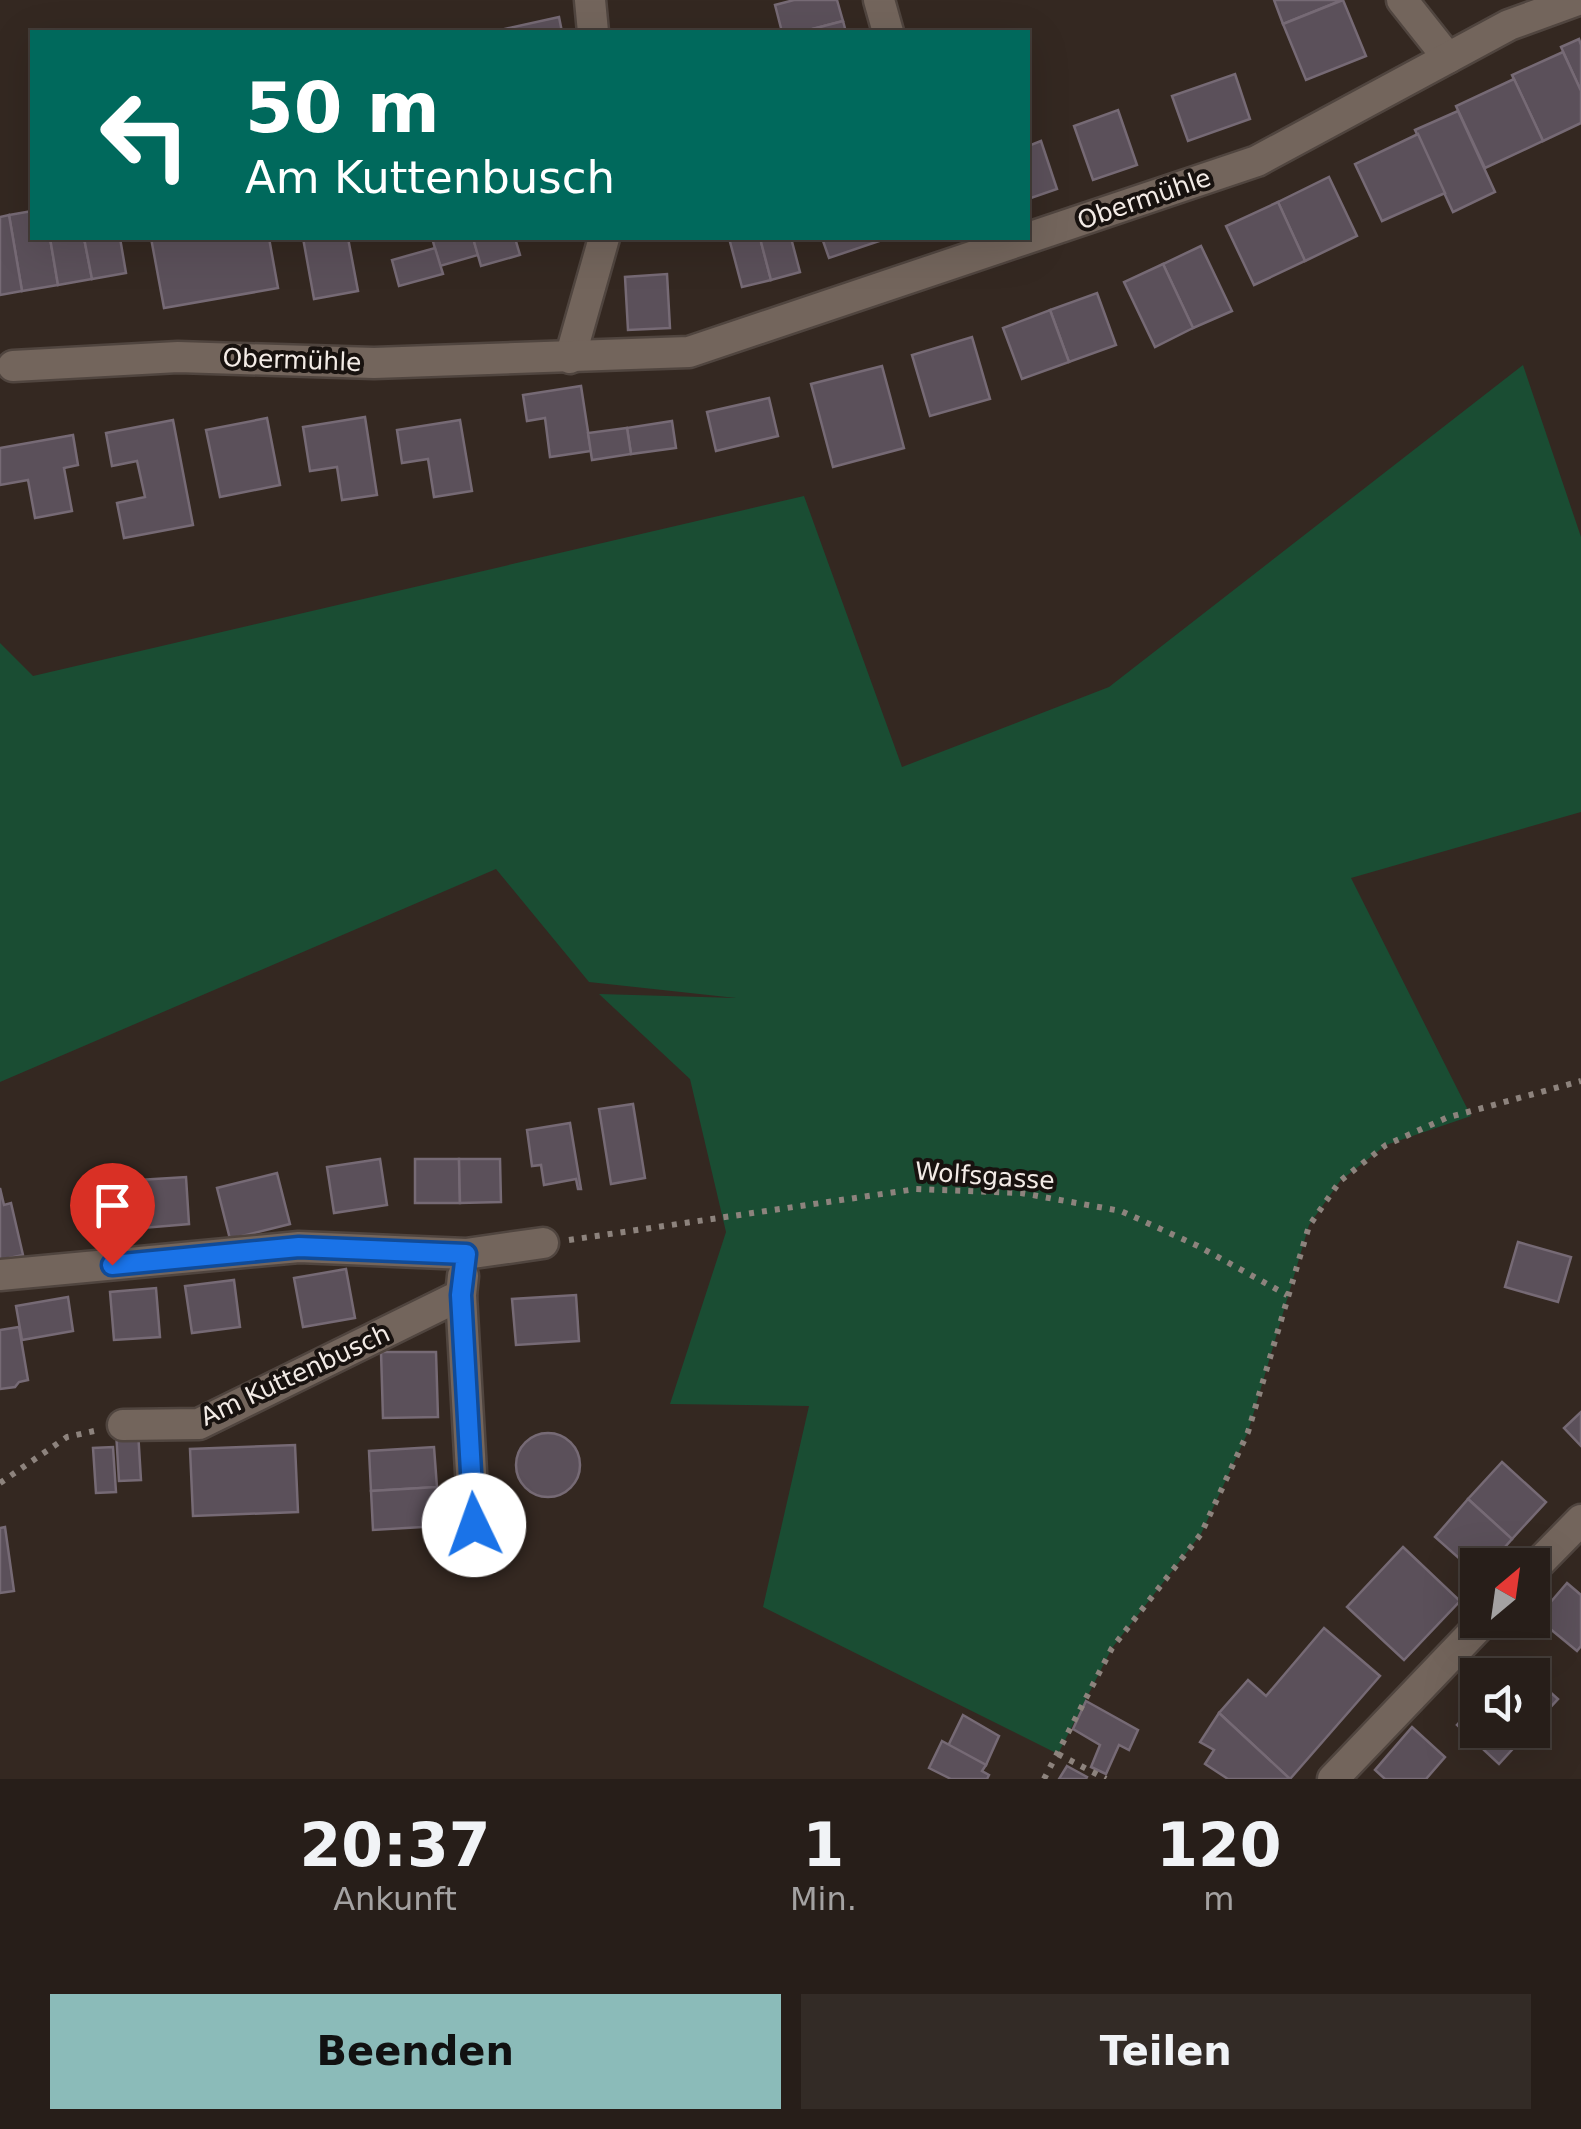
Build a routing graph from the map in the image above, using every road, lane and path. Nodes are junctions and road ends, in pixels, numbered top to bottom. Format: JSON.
{"nodes":[{"id":1,"x":590,"y":0,"type":"edge"},
{"id":2,"x":878,"y":0,"type":"edge"},
{"id":3,"x":1402,"y":0,"type":"edge"},
{"id":4,"x":1578,"y":0,"type":"edge"},
{"id":5,"x":593,"y":30,"type":"edge"},
{"id":6,"x":887,"y":30,"type":"edge"},
{"id":7,"x":1448,"y":58,"type":"junction"},
{"id":8,"x":1030,"y":238,"type":"edge"},
{"id":9,"x":603,"y":240,"type":"edge"},
{"id":10,"x":1024,"y":240,"type":"edge"},
{"id":11,"x":570,"y":358,"type":"junction"},
{"id":12,"x":13,"y":366,"type":"dead end"},
{"id":13,"x":1581,"y":1081,"type":"edge"},
{"id":14,"x":544,"y":1243,"type":"joint"},
{"id":15,"x":466,"y":1254,"type":"junction"},
{"id":16,"x":0,"y":1275,"type":"edge"},
{"id":17,"x":461,"y":1295,"type":"junction"},
{"id":18,"x":1287,"y":1295,"type":"junction"},
{"id":19,"x":122,"y":1425,"type":"joint"},
{"id":20,"x":0,"y":1483,"type":"edge"},
{"id":21,"x":1581,"y":1520,"type":"edge"},
{"id":22,"x":474,"y":1525,"type":"dead end"},
{"id":23,"x":1550,"y":1552,"type":"edge"},
{"id":24,"x":1468,"y":1638,"type":"edge"},
{"id":25,"x":1058,"y":1754,"type":"junction"},
{"id":26,"x":1044,"y":1779,"type":"edge"},
{"id":27,"x":1106,"y":1779,"type":"edge"},
{"id":28,"x":1333,"y":1779,"type":"edge"}],
"edges":[{"from":1,"to":5,"type":"street"},
{"from":2,"to":6,"type":"street"},
{"from":3,"to":7,"type":"street"},
{"from":4,"to":7,"type":"street","name":"Obermühle"},
{"from":7,"to":8,"type":"street","name":"Obermühle"},
{"from":9,"to":11,"type":"street"},
{"from":10,"to":11,"type":"street","name":"Obermühle"},
{"from":11,"to":12,"type":"street","name":"Obermühle"},
{"from":13,"to":18,"type":"path"},
{"from":14,"to":15,"type":"street"},
{"from":14,"to":18,"type":"path","name":"Wolfsgasse"},
{"from":15,"to":16,"type":"street"},
{"from":15,"to":17,"type":"street"},
{"from":17,"to":19,"type":"street","name":"Am Kuttenbusch"},
{"from":17,"to":22,"type":"street"},
{"from":18,"to":25,"type":"path"},
{"from":19,"to":20,"type":"path"},
{"from":21,"to":23,"type":"street"},
{"from":24,"to":28,"type":"street"},
{"from":25,"to":26,"type":"path"},
{"from":25,"to":27,"type":"path"}]}
